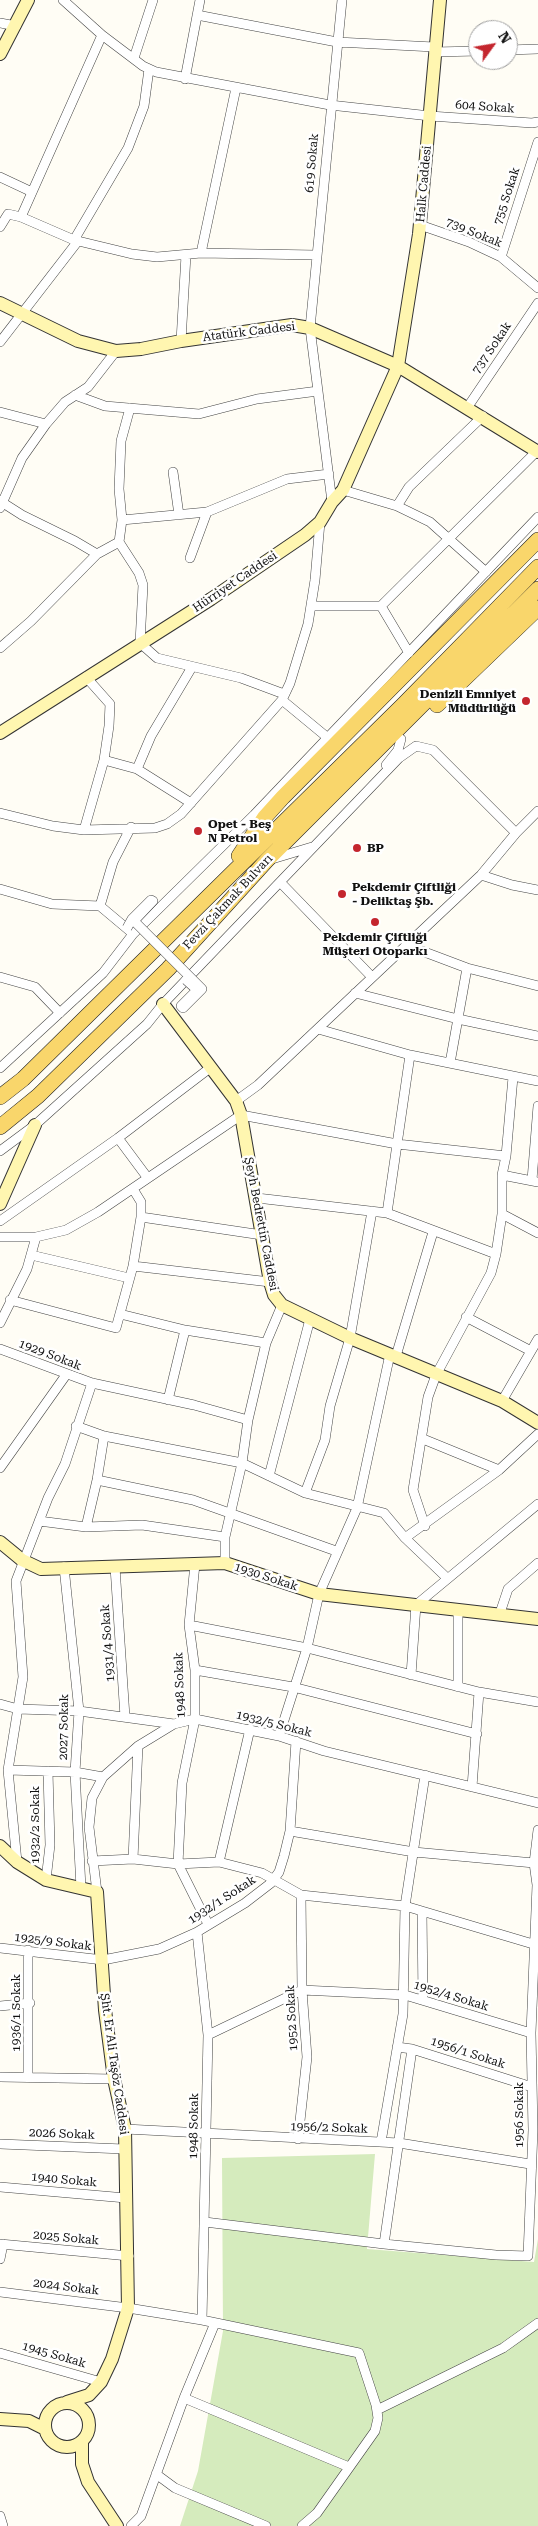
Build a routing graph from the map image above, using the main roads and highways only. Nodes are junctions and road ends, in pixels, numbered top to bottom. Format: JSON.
{"nodes":[{"id":1,"x":538,"y":540,"type":"edge"},
{"id":2,"x":538,"y":567,"type":"edge"},
{"id":3,"x":538,"y":589,"type":"edge"},
{"id":4,"x":538,"y":608,"type":"edge"},
{"id":5,"x":267,"y":860,"type":"junction"},
{"id":6,"x":221,"y":883,"type":"junction"},
{"id":7,"x":0,"y":1097,"type":"edge"},
{"id":8,"x":0,"y":1127,"type":"edge"}],
"edges":[{"from":1,"to":6,"type":"main road"},
{"from":2,"to":6,"type":"main road","name":"Fevzi Çakmak Bulvarı"},
{"from":3,"to":5,"type":"main road","name":"Fevzi Çakmak Bulvarı"},
{"from":4,"to":5,"type":"main road"},
{"from":5,"to":8,"type":"main road","name":"Fevzi Çakmak Bulvarı"},
{"from":6,"to":7,"type":"main road","name":"Fevzi Çakmak Bulvarı"}]}
